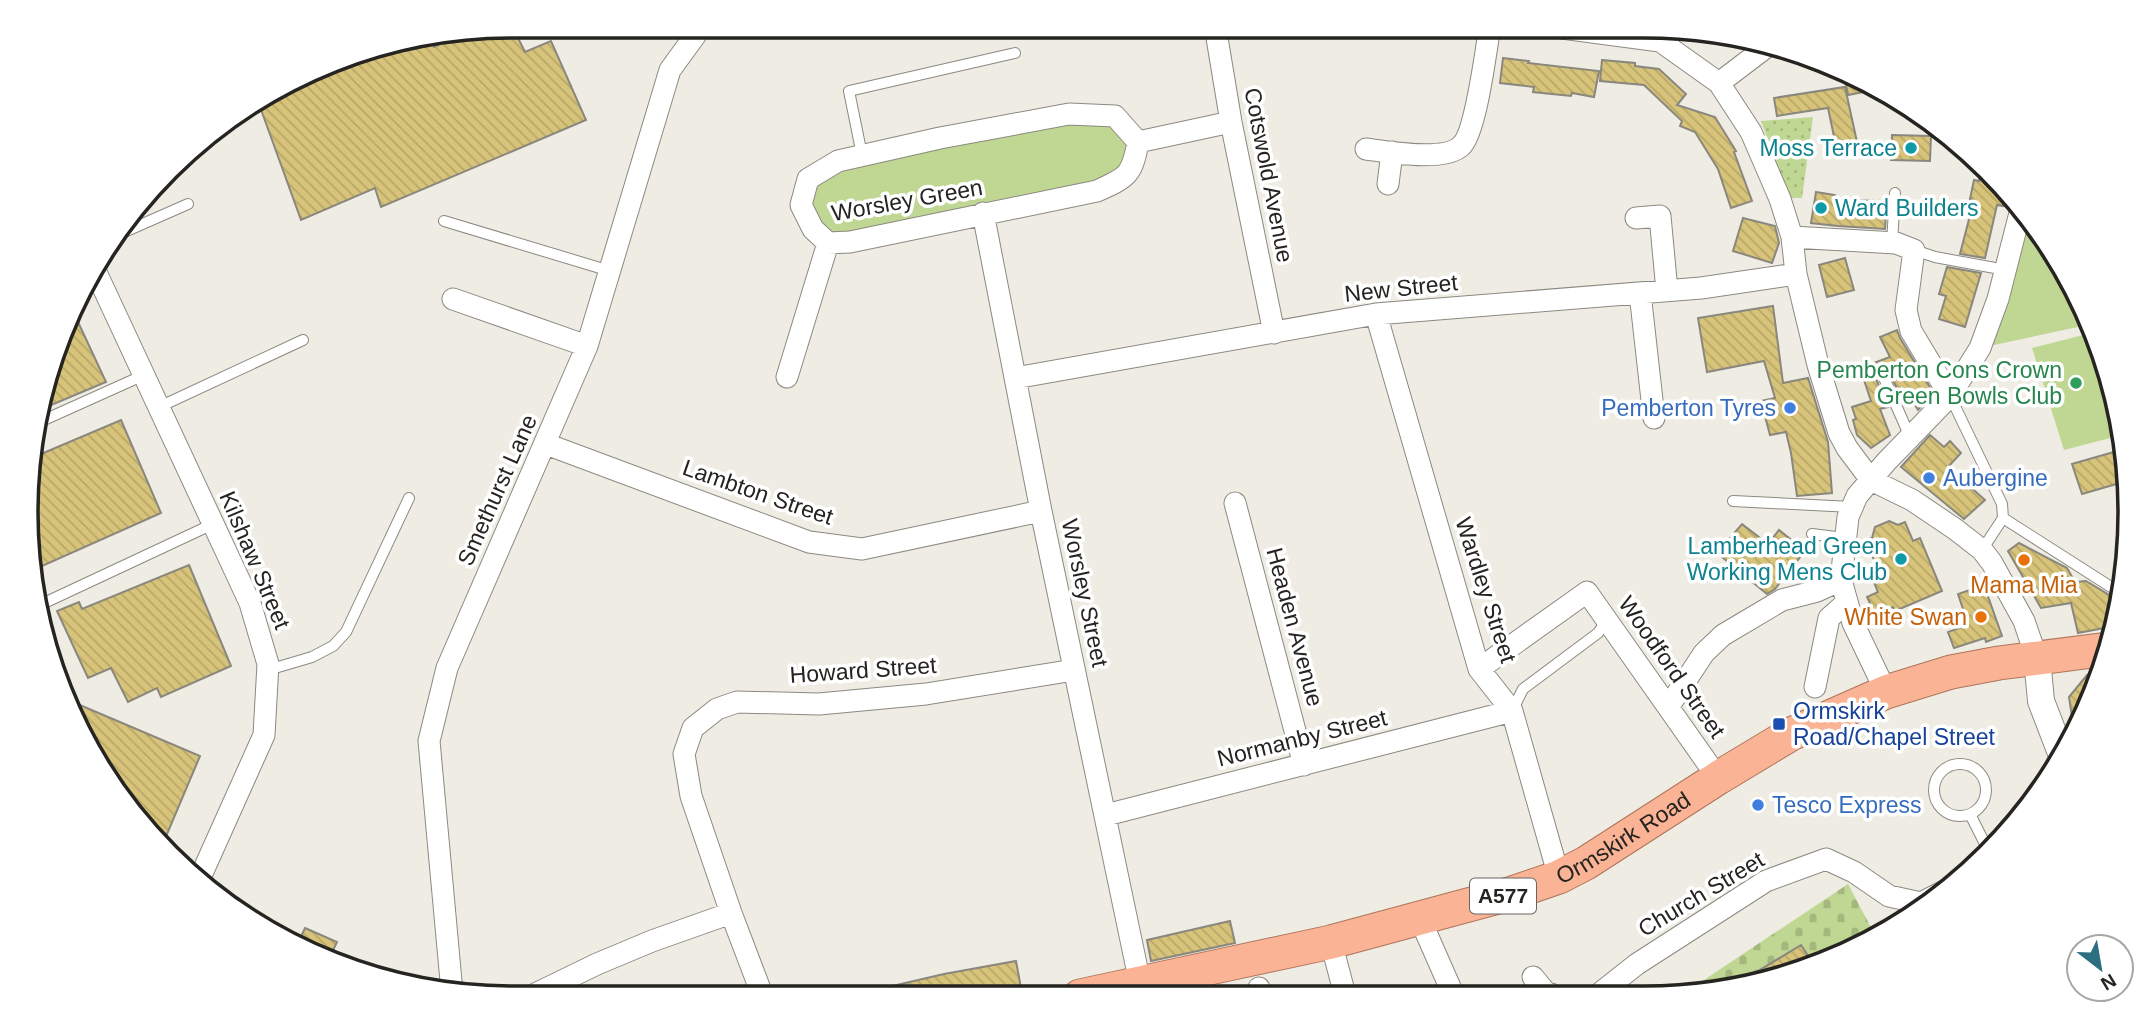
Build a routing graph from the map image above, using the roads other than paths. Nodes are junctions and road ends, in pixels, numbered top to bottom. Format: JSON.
{"nodes":[{"id":1,"x":693,"y":38,"type":"edge"},
{"id":2,"x":1217,"y":38,"type":"edge"},
{"id":3,"x":1488,"y":38,"type":"edge"},
{"id":4,"x":1647,"y":38,"type":"edge"},
{"id":5,"x":1015,"y":53,"type":"dead end"},
{"id":6,"x":1758,"y":53,"type":"edge"},
{"id":7,"x":1719,"y":83,"type":"junction"},
{"id":8,"x":1231,"y":122,"type":"junction"},
{"id":9,"x":1138,"y":142,"type":"junction"},
{"id":10,"x":1366,"y":149,"type":"dead end"},
{"id":11,"x":1392,"y":152,"type":"junction"},
{"id":12,"x":862,"y":155,"type":"junction"},
{"id":13,"x":1388,"y":184,"type":"dead end"},
{"id":14,"x":1895,"y":193,"type":"dead end"},
{"id":15,"x":188,"y":204,"type":"dead end"},
{"id":16,"x":983,"y":214,"type":"junction"},
{"id":17,"x":1636,"y":218,"type":"dead end"},
{"id":18,"x":444,"y":221,"type":"dead end"},
{"id":19,"x":2018,"y":222,"type":"edge"},
{"id":20,"x":133,"y":228,"type":"edge"},
{"id":21,"x":1792,"y":237,"type":"junction"},
{"id":22,"x":828,"y":243,"type":"junction"},
{"id":23,"x":1892,"y":243,"type":"junction"},
{"id":24,"x":1914,"y":250,"type":"junction"},
{"id":25,"x":2006,"y":270,"type":"junction"},
{"id":26,"x":610,"y":271,"type":"junction"},
{"id":27,"x":1796,"y":274,"type":"junction"},
{"id":28,"x":99,"y":280,"type":"edge"},
{"id":29,"x":1667,"y":291,"type":"junction"},
{"id":30,"x":1640,"y":293,"type":"junction"},
{"id":31,"x":453,"y":299,"type":"dead end"},
{"id":32,"x":1376,"y":314,"type":"junction"},
{"id":33,"x":1274,"y":333,"type":"junction"},
{"id":34,"x":303,"y":340,"type":"dead end"},
{"id":35,"x":587,"y":346,"type":"junction"},
{"id":36,"x":1881,"y":371,"type":"dead end"},
{"id":37,"x":144,"y":375,"type":"junction"},
{"id":38,"x":787,"y":377,"type":"dead end"},
{"id":39,"x":1015,"y":378,"type":"junction"},
{"id":40,"x":1950,"y":396,"type":"junction"},
{"id":41,"x":159,"y":407,"type":"junction"},
{"id":42,"x":48,"y":418,"type":"edge"},
{"id":43,"x":1654,"y":418,"type":"dead end"},
{"id":44,"x":1910,"y":437,"type":"junction"},
{"id":45,"x":546,"y":444,"type":"junction"},
{"id":46,"x":1871,"y":480,"type":"junction"},
{"id":47,"x":409,"y":498,"type":"dead end"},
{"id":48,"x":1733,"y":501,"type":"dead end"},
{"id":49,"x":1235,"y":503,"type":"dead end"},
{"id":50,"x":1852,"y":507,"type":"junction"},
{"id":51,"x":1041,"y":511,"type":"junction"},
{"id":52,"x":2003,"y":518,"type":"junction"},
{"id":53,"x":213,"y":524,"type":"junction"},
{"id":54,"x":1812,"y":534,"type":"dead end"},
{"id":55,"x":1844,"y":538,"type":"junction"},
{"id":56,"x":1982,"y":550,"type":"junction"},
{"id":57,"x":1841,"y":580,"type":"junction"},
{"id":58,"x":2111,"y":587,"type":"edge"},
{"id":59,"x":48,"y":602,"type":"edge"},
{"id":60,"x":1846,"y":603,"type":"junction"},
{"id":61,"x":1607,"y":620,"type":"junction"},
{"id":62,"x":2096,"y":651,"type":"edge"},
{"id":63,"x":2037,"y":659,"type":"junction"},
{"id":64,"x":1479,"y":669,"type":"junction"},
{"id":65,"x":268,"y":670,"type":"junction"},
{"id":66,"x":1074,"y":670,"type":"junction"},
{"id":67,"x":1815,"y":687,"type":"dead end"},
{"id":68,"x":1886,"y":692,"type":"junction"},
{"id":69,"x":1669,"y":706,"type":"junction"},
{"id":70,"x":1512,"y":711,"type":"junction"},
{"id":71,"x":2057,"y":743,"type":"edge"},
{"id":72,"x":1304,"y":765,"type":"junction"},
{"id":73,"x":1718,"y":778,"type":"junction"},
{"id":74,"x":1970,"y":814,"type":"junction"},
{"id":75,"x":1106,"y":815,"type":"junction"},
{"id":76,"x":1984,"y":841,"type":"edge"},
{"id":77,"x":203,"y":871,"type":"edge"},
{"id":78,"x":1559,"y":877,"type":"junction"},
{"id":79,"x":1907,"y":906,"type":"edge"},
{"id":80,"x":731,"y":913,"type":"junction"},
{"id":81,"x":1420,"y":919,"type":"junction"},
{"id":82,"x":1331,"y":942,"type":"junction"},
{"id":83,"x":1533,"y":977,"type":"dead end"},
{"id":84,"x":451,"y":981,"type":"edge"},
{"id":85,"x":1140,"y":983,"type":"junction"},
{"id":86,"x":552,"y":986,"type":"edge"},
{"id":87,"x":759,"y":986,"type":"edge"},
{"id":88,"x":1126,"y":986,"type":"edge"},
{"id":89,"x":1343,"y":986,"type":"edge"},
{"id":90,"x":1449,"y":986,"type":"edge"},
{"id":91,"x":1540,"y":986,"type":"edge"},
{"id":92,"x":1609,"y":986,"type":"edge"}],
"edges":[{"from":1,"to":26,"type":"street","name":"Smethurst Lane"},
{"from":2,"to":8,"type":"street","name":"Cotswold Avenue"},
{"from":3,"to":11,"type":"street"},
{"from":4,"to":7,"type":"street"},
{"from":5,"to":12,"type":"lane"},
{"from":6,"to":7,"type":"street"},
{"from":7,"to":21,"type":"street"},
{"from":8,"to":9,"type":"street"},
{"from":8,"to":33,"type":"street","name":"Cotswold Avenue"},
{"from":9,"to":12,"type":"street","name":"Worsley Green"},
{"from":9,"to":16,"type":"street","name":"Worsley Green"},
{"from":10,"to":11,"type":"street"},
{"from":11,"to":13,"type":"street"},
{"from":12,"to":22,"type":"street","name":"Worsley Green"},
{"from":14,"to":23,"type":"lane"},
{"from":15,"to":20,"type":"lane"},
{"from":16,"to":22,"type":"street","name":"Worsley Green"},
{"from":16,"to":39,"type":"street","name":"Worsley Street"},
{"from":17,"to":29,"type":"street"},
{"from":18,"to":26,"type":"lane"},
{"from":19,"to":25,"type":"street"},
{"from":21,"to":23,"type":"street"},
{"from":21,"to":27,"type":"street"},
{"from":22,"to":38,"type":"street"},
{"from":23,"to":24,"type":"street"},
{"from":24,"to":25,"type":"lane"},
{"from":24,"to":40,"type":"street"},
{"from":25,"to":40,"type":"street"},
{"from":26,"to":35,"type":"street","name":"Smethurst Lane"},
{"from":27,"to":29,"type":"street","name":"New Street"},
{"from":27,"to":46,"type":"street"},
{"from":28,"to":37,"type":"street","name":"Kilshaw Street"},
{"from":29,"to":30,"type":"street","name":"New Street"},
{"from":30,"to":32,"type":"street","name":"New Street"},
{"from":30,"to":43,"type":"street"},
{"from":31,"to":35,"type":"street"},
{"from":32,"to":33,"type":"street","name":"New Street"},
{"from":32,"to":64,"type":"street","name":"Wardley Street"},
{"from":33,"to":39,"type":"street","name":"New Street"},
{"from":34,"to":41,"type":"lane"},
{"from":35,"to":45,"type":"street","name":"Smethurst Lane"},
{"from":36,"to":44,"type":"lane"},
{"from":37,"to":41,"type":"street","name":"Kilshaw Street"},
{"from":37,"to":42,"type":"lane"},
{"from":39,"to":51,"type":"street","name":"Worsley Street"},
{"from":40,"to":44,"type":"street"},
{"from":40,"to":52,"type":"lane"},
{"from":41,"to":53,"type":"street","name":"Kilshaw Street"},
{"from":44,"to":46,"type":"street"},
{"from":45,"to":51,"type":"street","name":"Lambton Street"},
{"from":45,"to":84,"type":"street","name":"Smethurst Lane"},
{"from":46,"to":50,"type":"street"},
{"from":46,"to":56,"type":"street"},
{"from":47,"to":65,"type":"lane"},
{"from":48,"to":50,"type":"lane"},
{"from":49,"to":72,"type":"street","name":"Headen Avenue"},
{"from":50,"to":55,"type":"street"},
{"from":51,"to":66,"type":"street","name":"Worsley Street"},
{"from":52,"to":56,"type":"lane"},
{"from":52,"to":58,"type":"lane"},
{"from":53,"to":59,"type":"lane"},
{"from":53,"to":65,"type":"street","name":"Kilshaw Street"},
{"from":54,"to":55,"type":"lane"},
{"from":55,"to":57,"type":"street"},
{"from":56,"to":63,"type":"street"},
{"from":57,"to":60,"type":"street"},
{"from":57,"to":69,"type":"street"},
{"from":60,"to":67,"type":"street"},
{"from":60,"to":68,"type":"street"},
{"from":61,"to":64,"type":"street","name":"Woodford Street"},
{"from":61,"to":69,"type":"street","name":"Woodford Street"},
{"from":61,"to":70,"type":"lane"},
{"from":62,"to":63,"type":"highway","name":"Ormskirk Road","number":"A577"},
{"from":63,"to":68,"type":"highway","name":"Ormskirk Road","number":"A577"},
{"from":63,"to":71,"type":"street"},
{"from":64,"to":70,"type":"street","name":"Wardley Street"},
{"from":65,"to":77,"type":"street","name":"Kilshaw Street"},
{"from":66,"to":75,"type":"street","name":"Worsley Street"},
{"from":66,"to":80,"type":"street","name":"Howard Street"},
{"from":68,"to":73,"type":"highway","name":"Ormskirk Road","number":"A577"},
{"from":69,"to":73,"type":"street","name":"Woodford Street"},
{"from":70,"to":72,"type":"street","name":"Normanby Street"},
{"from":70,"to":78,"type":"street","name":"Wardley Street"},
{"from":72,"to":75,"type":"street","name":"Normanby Street"},
{"from":73,"to":78,"type":"highway","name":"Ormskirk Road","number":"A577"},
{"from":74,"to":74,"type":"lane"},
{"from":74,"to":76,"type":"lane"},
{"from":75,"to":85,"type":"street","name":"Worsley Street"},
{"from":78,"to":81,"type":"highway","name":"Ormskirk Road","number":"A577"},
{"from":79,"to":92,"type":"street","name":"Church Street"},
{"from":80,"to":86,"type":"street"},
{"from":80,"to":87,"type":"street","name":"Howard Street"},
{"from":81,"to":82,"type":"highway","name":"Ormskirk Road","number":"A577"},
{"from":81,"to":90,"type":"street"},
{"from":82,"to":85,"type":"highway","name":"Ormskirk Road","number":"A577"},
{"from":82,"to":89,"type":"street"},
{"from":83,"to":91,"type":"street"},
{"from":85,"to":88,"type":"highway","name":"Ormskirk Road","number":"A577"}]}
